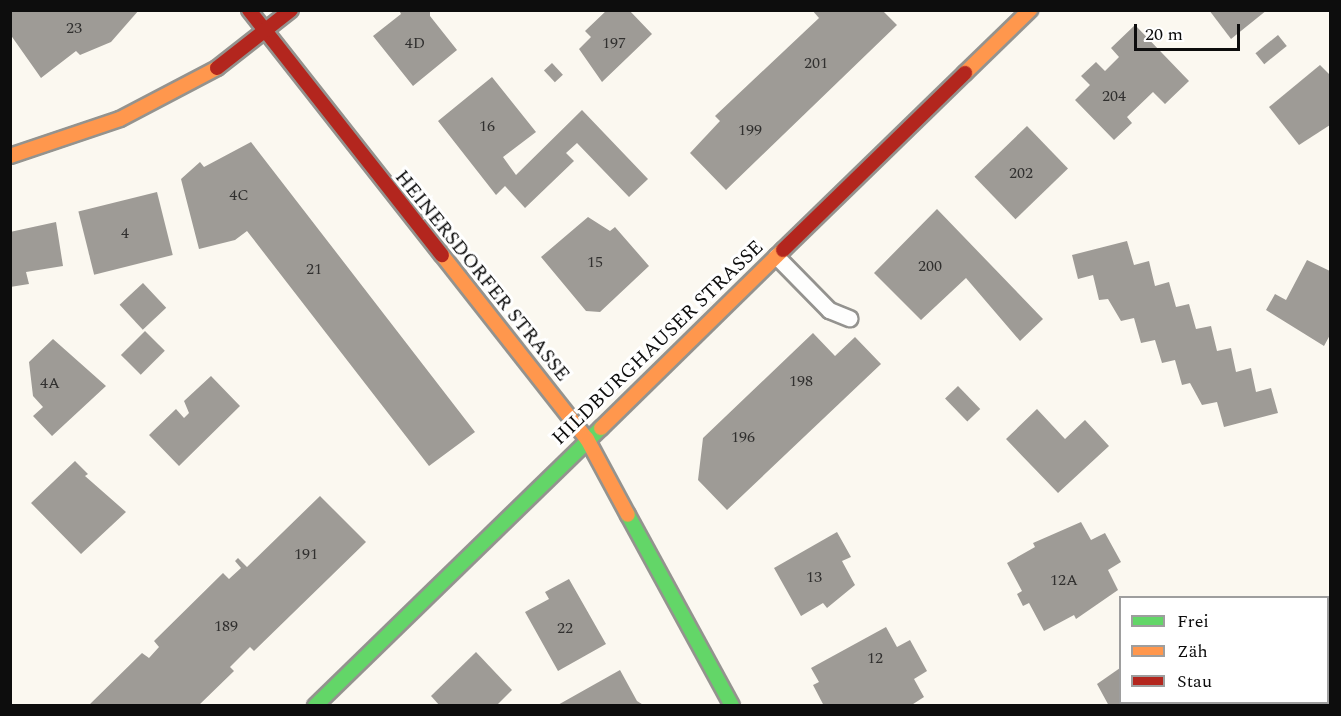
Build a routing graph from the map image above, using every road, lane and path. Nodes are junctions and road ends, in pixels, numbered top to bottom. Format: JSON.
{"nodes":[{"id":1,"x":249,"y":10,"type":"edge"},
{"id":2,"x":291,"y":10,"type":"edge"},
{"id":3,"x":1030,"y":10,"type":"edge"},
{"id":4,"x":266,"y":32,"type":"junction"},
{"id":5,"x":10,"y":156,"type":"edge"},
{"id":6,"x":776,"y":256,"type":"junction"},
{"id":7,"x":849,"y":318,"type":"dead end"},
{"id":8,"x":587,"y":439,"type":"junction"},
{"id":9,"x":315,"y":705,"type":"edge"},
{"id":10,"x":732,"y":705,"type":"edge"}],
"edges":[{"from":1,"to":4,"type":"street","name":"HEINERSDORFER STRASSE"},
{"from":2,"to":4,"type":"street"},
{"from":3,"to":6,"type":"street","name":"HILDBURGHAUSER STRASSE"},
{"from":4,"to":5,"type":"street"},
{"from":4,"to":8,"type":"street","name":"HEINERSDORFER STRASSE"},
{"from":6,"to":7,"type":"lane"},
{"from":6,"to":8,"type":"street","name":"HILDBURGHAUSER STRASSE"},
{"from":8,"to":9,"type":"street","name":"HILDBURGHAUSER STRASSE"},
{"from":8,"to":10,"type":"street","name":"HEINERSDORFER STRASSE"}]}
